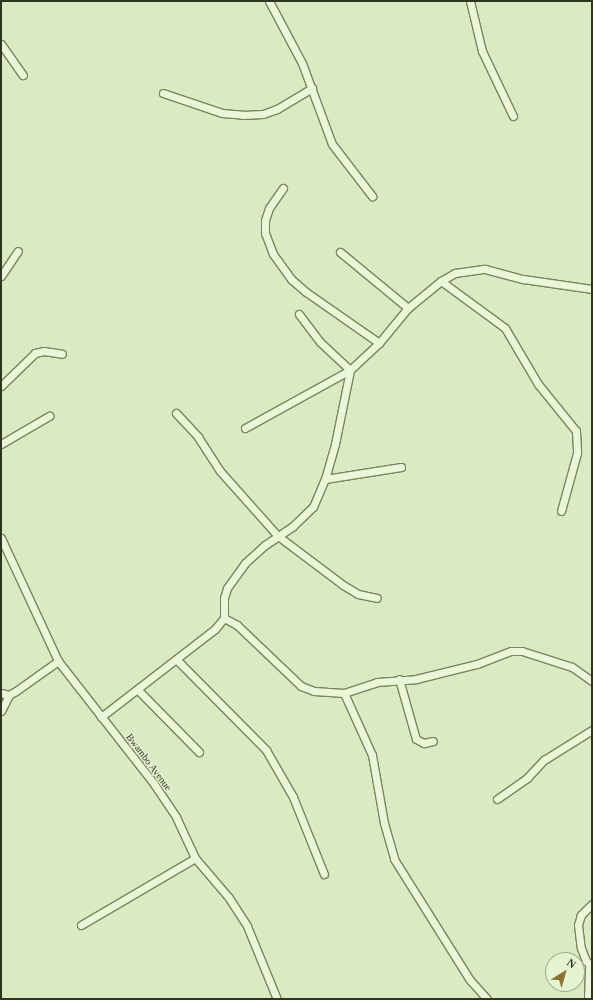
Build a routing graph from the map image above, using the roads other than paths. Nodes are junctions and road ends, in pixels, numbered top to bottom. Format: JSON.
{"nodes":[{"id":1,"x":268,"y":1,"type":"edge"},
{"id":2,"x":470,"y":1,"type":"edge"},
{"id":3,"x":1,"y":44,"type":"edge"},
{"id":4,"x":22,"y":75,"type":"dead end"},
{"id":5,"x":312,"y":88,"type":"junction"},
{"id":6,"x":164,"y":93,"type":"dead end"},
{"id":7,"x":513,"y":116,"type":"dead end"},
{"id":8,"x":283,"y":188,"type":"dead end"},
{"id":9,"x":372,"y":196,"type":"dead end"},
{"id":10,"x":18,"y":251,"type":"dead end"},
{"id":11,"x":340,"y":252,"type":"dead end"},
{"id":12,"x":1,"y":276,"type":"edge"},
{"id":13,"x":441,"y":281,"type":"junction"},
{"id":14,"x":592,"y":289,"type":"edge"},
{"id":15,"x":408,"y":308,"type":"junction"},
{"id":16,"x":299,"y":314,"type":"dead end"},
{"id":17,"x":379,"y":343,"type":"junction"},
{"id":18,"x":62,"y":354,"type":"dead end"},
{"id":19,"x":350,"y":370,"type":"junction"},
{"id":20,"x":1,"y":386,"type":"edge"},
{"id":21,"x":176,"y":413,"type":"dead end"},
{"id":22,"x":49,"y":416,"type":"dead end"},
{"id":23,"x":245,"y":428,"type":"dead end"},
{"id":24,"x":1,"y":444,"type":"edge"},
{"id":25,"x":401,"y":467,"type":"dead end"},
{"id":26,"x":324,"y":479,"type":"junction"},
{"id":27,"x":561,"y":511,"type":"dead end"},
{"id":28,"x":278,"y":536,"type":"junction"},
{"id":29,"x":1,"y":538,"type":"edge"},
{"id":30,"x":377,"y":598,"type":"dead end"},
{"id":31,"x":224,"y":618,"type":"junction"},
{"id":32,"x":178,"y":660,"type":"junction"},
{"id":33,"x":58,"y":661,"type":"junction"},
{"id":34,"x":399,"y":679,"type":"junction"},
{"id":35,"x":592,"y":681,"type":"edge"},
{"id":36,"x":138,"y":690,"type":"junction"},
{"id":37,"x":344,"y":692,"type":"junction"},
{"id":38,"x":1,"y":693,"type":"edge"},
{"id":39,"x":9,"y":695,"type":"junction"},
{"id":40,"x":1,"y":711,"type":"edge"},
{"id":41,"x":101,"y":717,"type":"junction"},
{"id":42,"x":592,"y":730,"type":"edge"},
{"id":43,"x":433,"y":741,"type":"dead end"},
{"id":44,"x":199,"y":752,"type":"dead end"},
{"id":45,"x":497,"y":799,"type":"dead end"},
{"id":46,"x":194,"y":858,"type":"junction"},
{"id":47,"x":324,"y":874,"type":"dead end"},
{"id":48,"x":592,"y":904,"type":"edge"},
{"id":49,"x":81,"y":925,"type":"dead end"},
{"id":50,"x":591,"y":966,"type":"edge"},
{"id":51,"x":277,"y":999,"type":"edge"},
{"id":52,"x":487,"y":999,"type":"edge"},
{"id":53,"x":588,"y":999,"type":"edge"}],
"edges":[{"from":1,"to":5,"type":"street"},
{"from":2,"to":7,"type":"street"},
{"from":3,"to":4,"type":"street"},
{"from":5,"to":6,"type":"street"},
{"from":5,"to":9,"type":"street"},
{"from":8,"to":17,"type":"street"},
{"from":10,"to":12,"type":"street"},
{"from":11,"to":15,"type":"street"},
{"from":13,"to":14,"type":"street"},
{"from":13,"to":15,"type":"street"},
{"from":13,"to":27,"type":"street"},
{"from":15,"to":17,"type":"street"},
{"from":16,"to":19,"type":"street"},
{"from":17,"to":19,"type":"street"},
{"from":18,"to":20,"type":"street"},
{"from":19,"to":23,"type":"street"},
{"from":19,"to":26,"type":"street"},
{"from":21,"to":28,"type":"street"},
{"from":22,"to":24,"type":"street"},
{"from":25,"to":26,"type":"street"},
{"from":26,"to":28,"type":"street"},
{"from":28,"to":30,"type":"street"},
{"from":28,"to":31,"type":"street"},
{"from":29,"to":33,"type":"street","name":"Bwambo Avenue"},
{"from":31,"to":32,"type":"street"},
{"from":31,"to":37,"type":"street"},
{"from":32,"to":36,"type":"street"},
{"from":32,"to":47,"type":"street"},
{"from":33,"to":39,"type":"street"},
{"from":33,"to":41,"type":"street","name":"Bwambo Avenue"},
{"from":34,"to":35,"type":"street"},
{"from":34,"to":37,"type":"street"},
{"from":34,"to":43,"type":"street"},
{"from":36,"to":41,"type":"street"},
{"from":36,"to":44,"type":"street"},
{"from":37,"to":52,"type":"street"},
{"from":38,"to":39,"type":"street"},
{"from":39,"to":40,"type":"street"},
{"from":41,"to":46,"type":"street","name":"Bwambo Avenue"},
{"from":42,"to":45,"type":"street"},
{"from":46,"to":49,"type":"street"},
{"from":46,"to":51,"type":"street","name":"Bwambo Avenue"},
{"from":48,"to":50,"type":"street"},
{"from":50,"to":53,"type":"street"}]}
